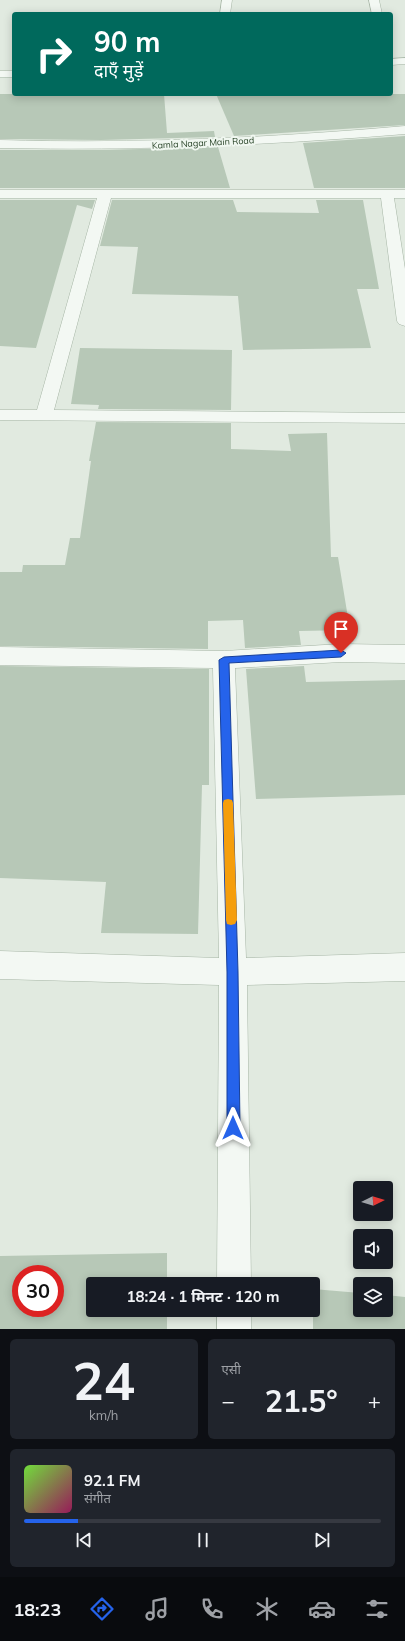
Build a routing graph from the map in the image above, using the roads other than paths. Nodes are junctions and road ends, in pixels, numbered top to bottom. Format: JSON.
{"nodes":[{"id":1,"x":227,"y":0,"type":"edge"},
{"id":2,"x":374,"y":0,"type":"edge"},
{"id":3,"x":225,"y":12,"type":"edge"},
{"id":4,"x":376,"y":12,"type":"edge"},
{"id":5,"x":405,"y":61,"type":"edge"},
{"id":6,"x":393,"y":62,"type":"edge"},
{"id":7,"x":0,"y":74,"type":"edge"},
{"id":8,"x":12,"y":74,"type":"edge"},
{"id":9,"x":405,"y":130,"type":"edge"},
{"id":10,"x":0,"y":144,"type":"edge"},
{"id":11,"x":0,"y":194,"type":"edge"},
{"id":12,"x":106,"y":194,"type":"junction"},
{"id":13,"x":387,"y":194,"type":"junction"},
{"id":14,"x":405,"y":194,"type":"edge"},
{"id":15,"x":405,"y":321,"type":"edge"},
{"id":16,"x":0,"y":415,"type":"edge"},
{"id":17,"x":44,"y":415,"type":"junction"},
{"id":18,"x":405,"y":418,"type":"edge"},
{"id":19,"x":405,"y":654,"type":"edge"},
{"id":20,"x":0,"y":656,"type":"edge"},
{"id":21,"x":224,"y":660,"type":"junction"},
{"id":22,"x":0,"y":965,"type":"edge"},
{"id":23,"x":405,"y":967,"type":"edge"},
{"id":24,"x":233,"y":972,"type":"junction"},
{"id":25,"x":234,"y":1277,"type":"edge"},
{"id":26,"x":234,"y":1317,"type":"edge"},
{"id":27,"x":234,"y":1329,"type":"edge"}],
"edges":[{"from":1,"to":3,"type":"street"},
{"from":2,"to":4,"type":"street"},
{"from":5,"to":6,"type":"street"},
{"from":7,"to":8,"type":"street"},
{"from":9,"to":10,"type":"street","name":"Kamla Nagar Main Road"},
{"from":11,"to":12,"type":"street"},
{"from":12,"to":13,"type":"street"},
{"from":12,"to":17,"type":"street"},
{"from":13,"to":14,"type":"street"},
{"from":13,"to":15,"type":"street"},
{"from":16,"to":17,"type":"street"},
{"from":17,"to":18,"type":"street"},
{"from":19,"to":21,"type":"street"},
{"from":20,"to":21,"type":"street"},
{"from":21,"to":24,"type":"street"},
{"from":22,"to":24,"type":"street"},
{"from":23,"to":24,"type":"street"},
{"from":24,"to":25,"type":"street"},
{"from":26,"to":27,"type":"street"}]}
